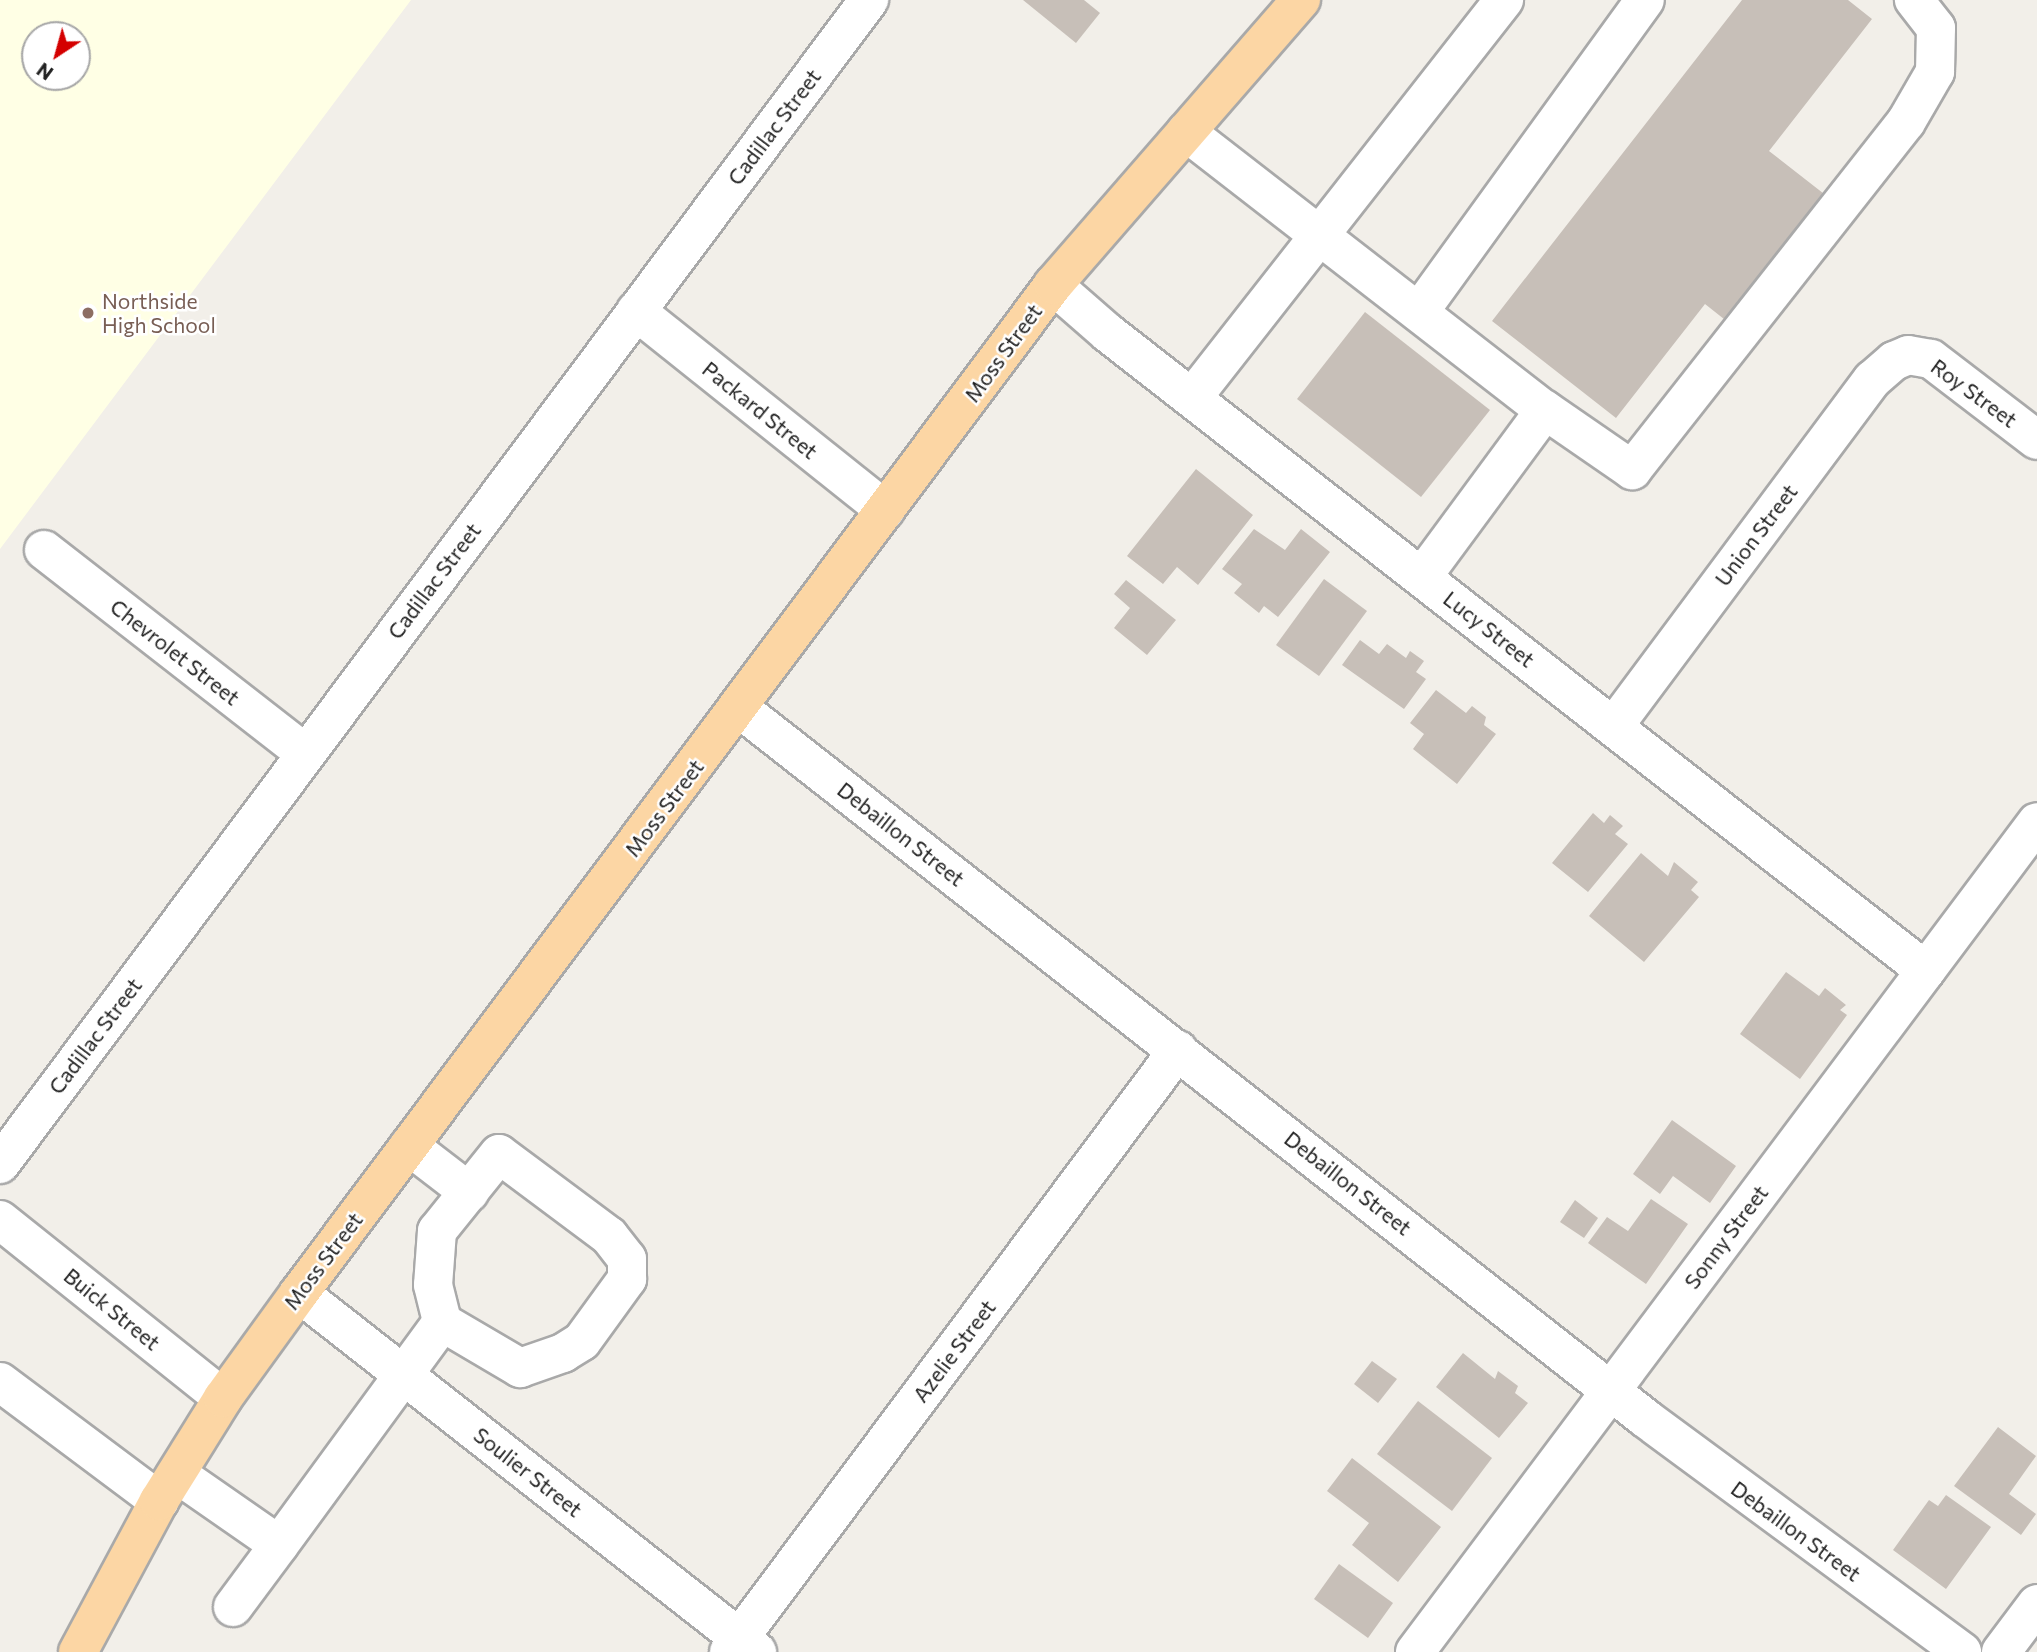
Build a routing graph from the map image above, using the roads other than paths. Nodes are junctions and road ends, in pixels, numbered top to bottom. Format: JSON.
{"nodes":[{"id":1,"x":869,"y":0,"type":"edge"},
{"id":2,"x":1301,"y":0,"type":"edge"},
{"id":3,"x":1504,"y":0,"type":"edge"},
{"id":4,"x":1645,"y":0,"type":"edge"},
{"id":5,"x":1914,"y":0,"type":"edge"},
{"id":6,"x":1186,"y":132,"type":"junction"},
{"id":7,"x":1319,"y":235,"type":"junction"},
{"id":8,"x":1053,"y":285,"type":"junction"},
{"id":9,"x":636,"y":311,"type":"junction"},
{"id":10,"x":1419,"y":312,"type":"junction"},
{"id":11,"x":1908,"y":355,"type":"joint"},
{"id":12,"x":1192,"y":398,"type":"junction"},
{"id":13,"x":1545,"y":410,"type":"junction"},
{"id":14,"x":2037,"y":440,"type":"edge"},
{"id":15,"x":885,"y":510,"type":"junction"},
{"id":16,"x":44,"y":550,"type":"dead end"},
{"id":17,"x":1422,"y":578,"type":"junction"},
{"id":18,"x":739,"y":708,"type":"junction"},
{"id":19,"x":1614,"y":726,"type":"junction"},
{"id":20,"x":305,"y":753,"type":"junction"},
{"id":21,"x":2037,"y":822,"type":"edge"},
{"id":22,"x":1926,"y":971,"type":"junction"},
{"id":23,"x":1178,"y":1050,"type":"junction"},
{"id":24,"x":409,"y":1146,"type":"junction"},
{"id":25,"x":0,"y":1164,"type":"edge"},
{"id":26,"x":469,"y":1192,"type":"junction"},
{"id":27,"x":0,"y":1220,"type":"edge"},
{"id":28,"x":299,"y":1293,"type":"junction"},
{"id":29,"x":442,"y":1322,"type":"junction"},
{"id":30,"x":403,"y":1374,"type":"junction"},
{"id":31,"x":0,"y":1382,"type":"edge"},
{"id":32,"x":1612,"y":1390,"type":"junction"},
{"id":33,"x":223,"y":1398,"type":"junction"},
{"id":34,"x":168,"y":1488,"type":"junction"},
{"id":35,"x":279,"y":1545,"type":"junction"},
{"id":36,"x":2037,"y":1604,"type":"edge"},
{"id":37,"x":233,"y":1607,"type":"dead end"},
{"id":38,"x":742,"y":1647,"type":"edge"},
{"id":39,"x":78,"y":1652,"type":"edge"},
{"id":40,"x":1415,"y":1652,"type":"edge"},
{"id":41,"x":1962,"y":1652,"type":"edge"},
{"id":42,"x":2001,"y":1652,"type":"edge"}],
"edges":[{"from":1,"to":9,"type":"street","name":"Cadillac Street"},
{"from":2,"to":6,"type":"main road","name":"Moss Street"},
{"from":3,"to":7,"type":"street"},
{"from":4,"to":10,"type":"street"},
{"from":5,"to":13,"type":"street"},
{"from":6,"to":7,"type":"street"},
{"from":6,"to":8,"type":"main road","name":"Moss Street"},
{"from":7,"to":10,"type":"street"},
{"from":7,"to":12,"type":"street"},
{"from":8,"to":12,"type":"street","name":"Lucy Street"},
{"from":8,"to":15,"type":"main road","name":"Moss Street"},
{"from":9,"to":15,"type":"street","name":"Packard Street"},
{"from":9,"to":20,"type":"street","name":"Cadillac Street"},
{"from":10,"to":13,"type":"street"},
{"from":11,"to":14,"type":"street","name":"Roy Street"},
{"from":11,"to":19,"type":"street","name":"Union Street"},
{"from":12,"to":17,"type":"street","name":"Lucy Street"},
{"from":13,"to":17,"type":"street"},
{"from":15,"to":18,"type":"main road","name":"Moss Street"},
{"from":16,"to":20,"type":"street","name":"Chevrolet Street"},
{"from":17,"to":19,"type":"street","name":"Lucy Street"},
{"from":18,"to":23,"type":"street","name":"Debaillon Street"},
{"from":18,"to":24,"type":"main road","name":"Moss Street"},
{"from":19,"to":22,"type":"street","name":"Lucy Street"},
{"from":20,"to":25,"type":"street","name":"Cadillac Street"},
{"from":21,"to":22,"type":"street","name":"Sonny Street"},
{"from":22,"to":32,"type":"street","name":"Sonny Street"},
{"from":23,"to":32,"type":"street","name":"Debaillon Street"},
{"from":23,"to":38,"type":"street","name":"Azelie Street"},
{"from":24,"to":26,"type":"street"},
{"from":24,"to":28,"type":"main road","name":"Moss Street"},
{"from":26,"to":29,"type":"street"},
{"from":26,"to":29,"type":"street"},
{"from":27,"to":33,"type":"street","name":"Buick Street"},
{"from":28,"to":30,"type":"street","name":"Soulier Street"},
{"from":28,"to":33,"type":"main road","name":"Moss Street"},
{"from":29,"to":30,"type":"street"},
{"from":30,"to":35,"type":"street"},
{"from":30,"to":38,"type":"street","name":"Soulier Street"},
{"from":31,"to":34,"type":"street"},
{"from":32,"to":40,"type":"street","name":"Sonny Street"},
{"from":32,"to":41,"type":"street","name":"Debaillon Street"},
{"from":33,"to":34,"type":"main road","name":"Moss Street"},
{"from":34,"to":35,"type":"street"},
{"from":34,"to":39,"type":"main road","name":"Moss Street"},
{"from":35,"to":37,"type":"street"},
{"from":36,"to":42,"type":"street"}]}
